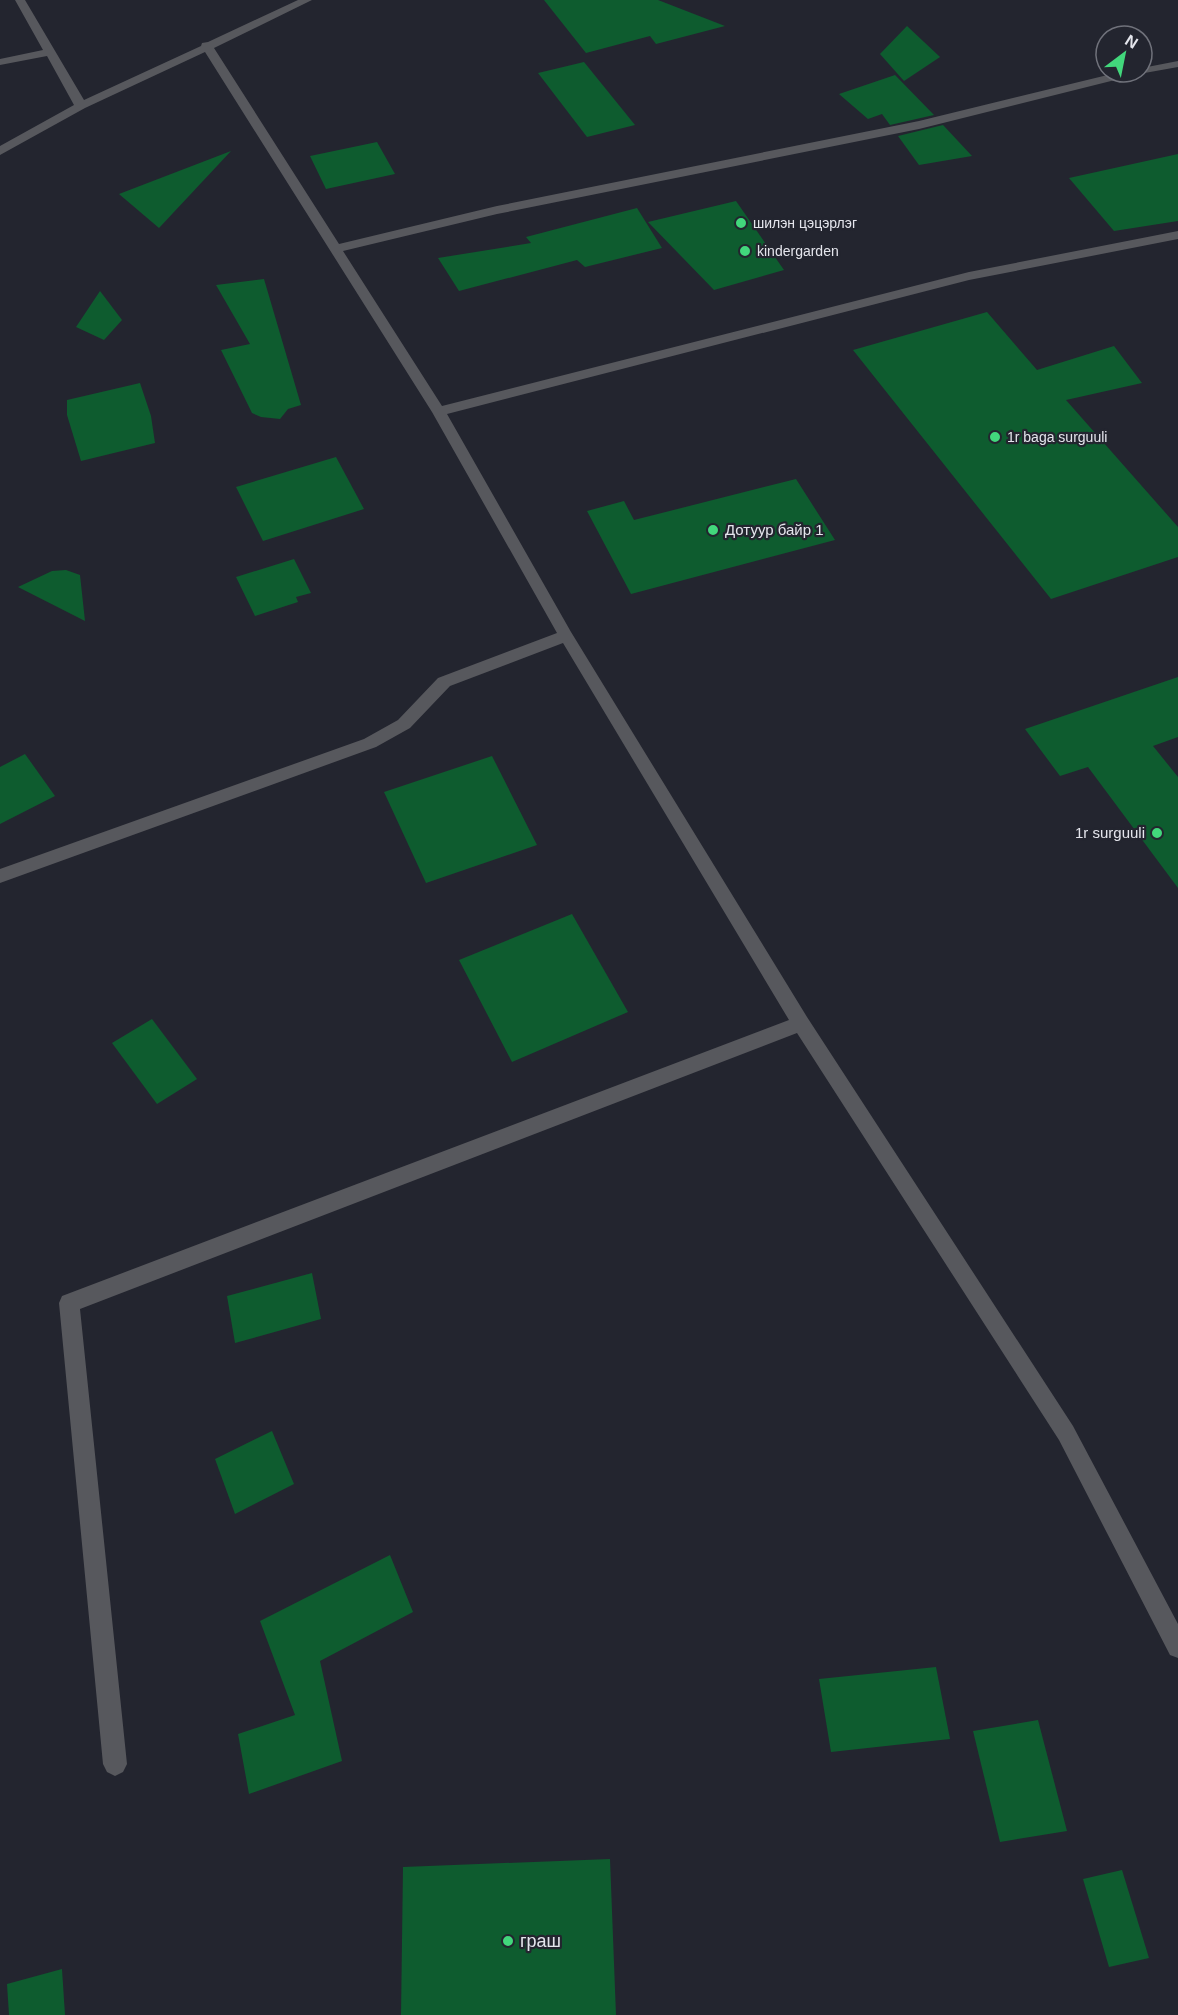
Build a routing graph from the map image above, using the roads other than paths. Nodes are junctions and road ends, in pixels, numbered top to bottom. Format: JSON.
{"nodes":[{"id":1,"x":20,"y":0,"type":"edge"},
{"id":2,"x":307,"y":0,"type":"edge"},
{"id":3,"x":207,"y":45,"type":"junction"},
{"id":4,"x":50,"y":52,"type":"junction"},
{"id":5,"x":0,"y":62,"type":"edge"},
{"id":6,"x":1178,"y":64,"type":"edge"},
{"id":7,"x":1154,"y":69,"type":"edge"},
{"id":8,"x":1094,"y":82,"type":"edge"},
{"id":9,"x":81,"y":106,"type":"junction"},
{"id":10,"x":0,"y":151,"type":"edge"},
{"id":11,"x":1178,"y":235,"type":"edge"},
{"id":12,"x":335,"y":249,"type":"junction"},
{"id":13,"x":439,"y":411,"type":"junction"},
{"id":14,"x":566,"y":636,"type":"junction"},
{"id":15,"x":0,"y":876,"type":"edge"},
{"id":16,"x":801,"y":1023,"type":"junction"},
{"id":17,"x":1178,"y":1647,"type":"edge"},
{"id":18,"x":115,"y":1764,"type":"dead end"}],
"edges":[{"from":1,"to":4,"type":"street"},
{"from":2,"to":3,"type":"street"},
{"from":3,"to":9,"type":"street"},
{"from":3,"to":12,"type":"street"},
{"from":4,"to":5,"type":"street"},
{"from":4,"to":9,"type":"street"},
{"from":6,"to":7,"type":"street"},
{"from":8,"to":12,"type":"street"},
{"from":9,"to":10,"type":"street"},
{"from":11,"to":13,"type":"street"},
{"from":12,"to":13,"type":"street"},
{"from":13,"to":14,"type":"street"},
{"from":14,"to":15,"type":"street"},
{"from":14,"to":16,"type":"street"},
{"from":16,"to":17,"type":"street"},
{"from":16,"to":18,"type":"street"}]}
